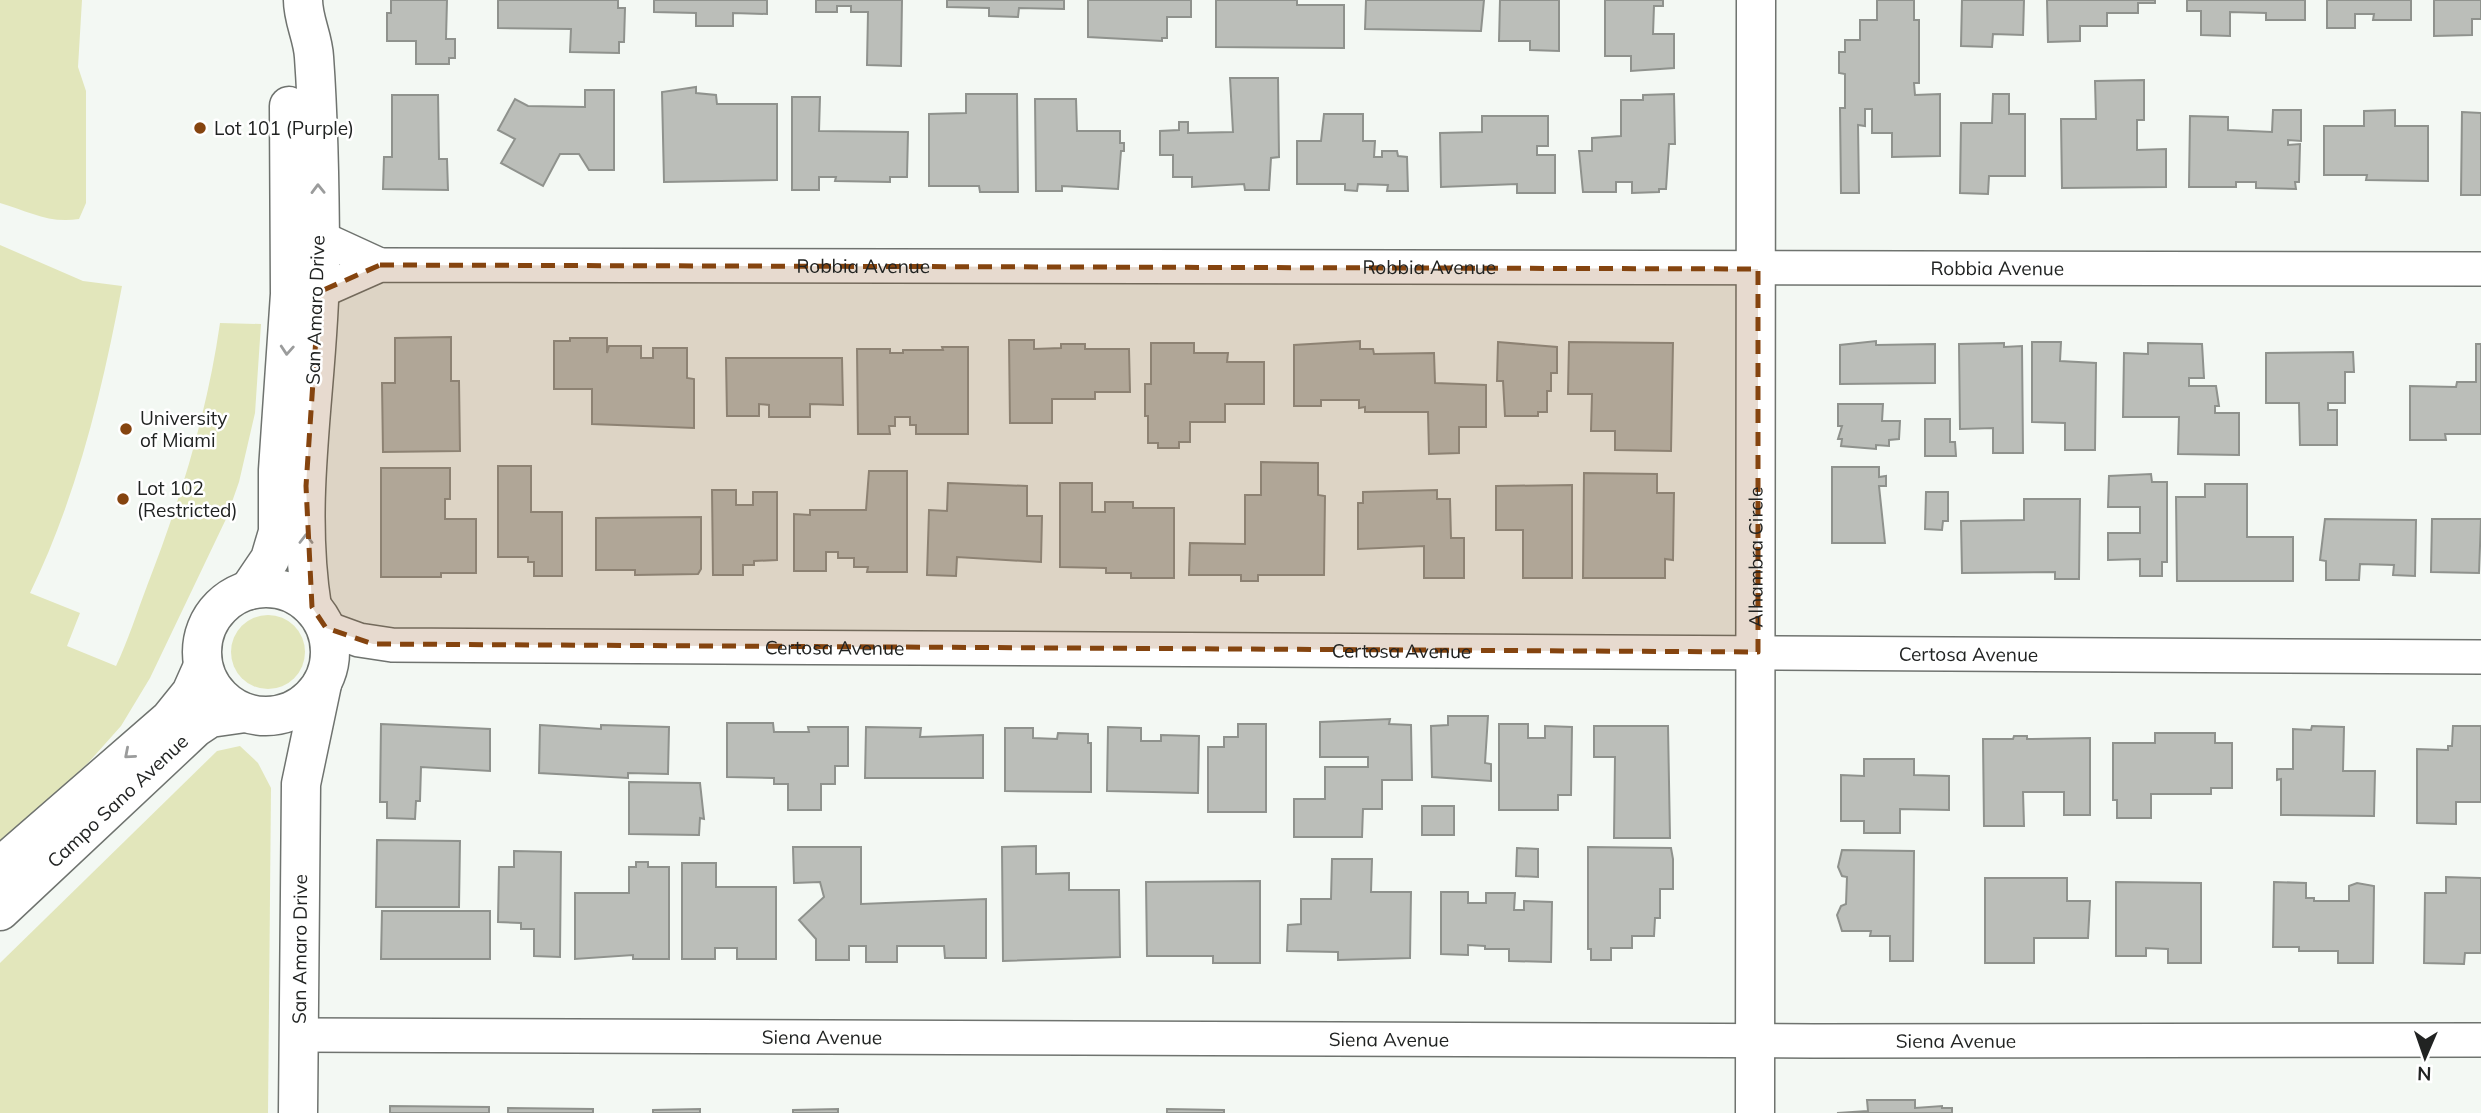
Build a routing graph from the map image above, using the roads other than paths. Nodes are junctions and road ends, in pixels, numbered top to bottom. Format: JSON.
{"nodes":[{"id":1,"x":1756,"y":0,"type":"edge"},
{"id":2,"x":303,"y":7,"type":"edge"},
{"id":3,"x":319,"y":237,"type":"junction"},
{"id":4,"x":380,"y":264,"type":"junction"},
{"id":5,"x":289,"y":265,"type":"junction"},
{"id":6,"x":1758,"y":269,"type":"junction"},
{"id":7,"x":2481,"y":269,"type":"edge"},
{"id":8,"x":319,"y":292,"type":"junction"},
{"id":9,"x":316,"y":338,"type":"junction"},
{"id":10,"x":249,"y":590,"type":"junction"},
{"id":11,"x":319,"y":617,"type":"junction"},
{"id":12,"x":1758,"y":652,"type":"junction"},
{"id":13,"x":2481,"y":657,"type":"edge"},
{"id":14,"x":203,"y":666,"type":"junction"},
{"id":15,"x":322,"y":684,"type":"junction"},
{"id":16,"x":255,"y":715,"type":"junction"},
{"id":17,"x":301,"y":784,"type":"junction"},
{"id":18,"x":0,"y":867,"type":"edge"},
{"id":19,"x":0,"y":911,"type":"edge"},
{"id":20,"x":299,"y":1035,"type":"junction"},
{"id":21,"x":1756,"y":1040,"type":"junction"},
{"id":22,"x":2481,"y":1040,"type":"edge"},
{"id":23,"x":298,"y":1113,"type":"edge"},
{"id":24,"x":1755,"y":1113,"type":"edge"}],
"edges":[{"from":1,"to":6,"type":"street","name":"Alhambra Circle"},
{"from":3,"to":2,"type":"street","name":"San Amaro Drive","one_way":true},
{"from":2,"to":5,"type":"street","name":"San Amaro Drive"},
{"from":3,"to":4,"type":"street","name":"Robbia Avenue"},
{"from":3,"to":8,"type":"street","name":"San Amaro Drive"},
{"from":4,"to":6,"type":"street","name":"Robbia Avenue"},
{"from":4,"to":8,"type":"street","name":"Robbia Avenue"},
{"from":5,"to":9,"type":"street"},
{"from":5,"to":10,"type":"street","name":"San Amaro Drive","one_way":true},
{"from":6,"to":7,"type":"street","name":"Robbia Avenue"},
{"from":6,"to":12,"type":"street","name":"Alhambra Circle"},
{"from":8,"to":9,"type":"street","name":"San Amaro Drive"},
{"from":11,"to":9,"type":"street","name":"San Amaro Drive","one_way":true},
{"from":10,"to":11,"type":"street"},
{"from":10,"to":14,"type":"street"},
{"from":11,"to":12,"type":"street","name":"Certosa Avenue"},
{"from":11,"to":15,"type":"street"},
{"from":12,"to":13,"type":"street","name":"Certosa Avenue"},
{"from":12,"to":21,"type":"street","name":"Alhambra Circle"},
{"from":14,"to":16,"type":"street"},
{"from":14,"to":18,"type":"street","name":"Campo Sano Avenue","one_way":true},
{"from":15,"to":16,"type":"street"},
{"from":15,"to":17,"type":"street","name":"San Amaro Drive"},
{"from":16,"to":17,"type":"street","name":"San Amaro Drive"},
{"from":16,"to":19,"type":"street","name":"Campo Sano Avenue"},
{"from":17,"to":20,"type":"street","name":"San Amaro Drive"},
{"from":20,"to":21,"type":"street","name":"Siena Avenue"},
{"from":20,"to":23,"type":"street","name":"San Amaro Drive"},
{"from":21,"to":22,"type":"street","name":"Siena Avenue"},
{"from":21,"to":24,"type":"street","name":"Alhambra Circle"}]}
